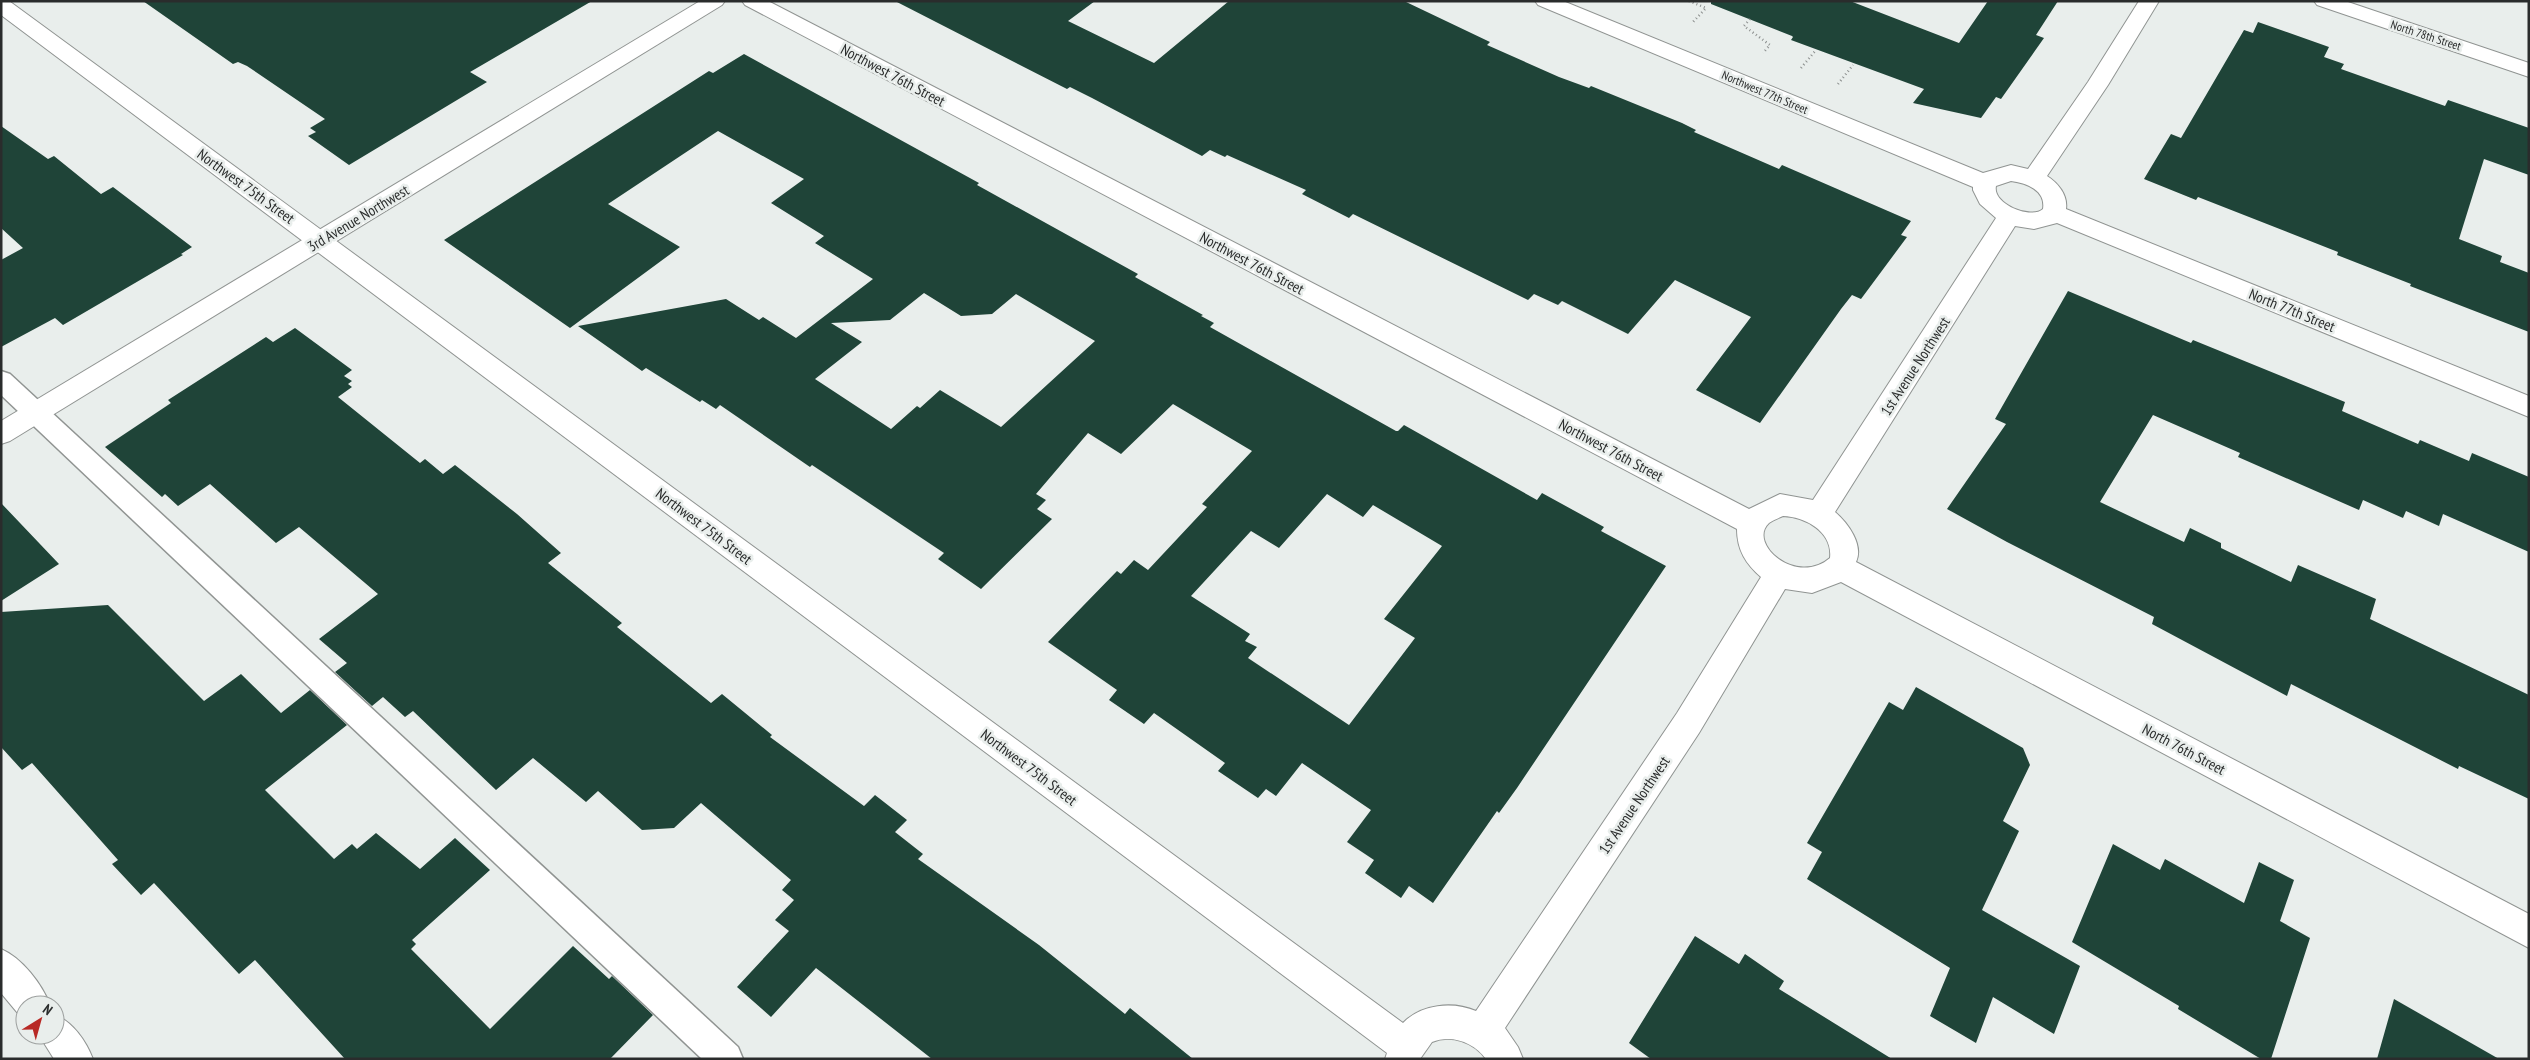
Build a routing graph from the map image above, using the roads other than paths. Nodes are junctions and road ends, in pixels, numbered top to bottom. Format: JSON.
{"nodes":[{"id":1,"x":715,"y":1,"type":"edge"},
{"id":2,"x":752,"y":1,"type":"edge"},
{"id":3,"x":1545,"y":1,"type":"edge"},
{"id":4,"x":2149,"y":1,"type":"edge"},
{"id":5,"x":2324,"y":1,"type":"edge"},
{"id":6,"x":1,"y":5,"type":"edge"},
{"id":7,"x":2529,"y":70,"type":"edge"},
{"id":8,"x":2034,"y":178,"type":"junction"},
{"id":9,"x":1985,"y":183,"type":"junction"},
{"id":10,"x":2055,"y":213,"type":"junction"},
{"id":11,"x":2009,"y":217,"type":"junction"},
{"id":12,"x":321,"y":241,"type":"junction"},
{"id":13,"x":1,"y":380,"type":"edge"},
{"id":14,"x":2529,"y":407,"type":"edge"},
{"id":15,"x":36,"y":412,"type":"junction"},
{"id":16,"x":1,"y":434,"type":"edge"},
{"id":17,"x":1819,"y":514,"type":"junction"},
{"id":18,"x":1752,"y":524,"type":"junction"},
{"id":19,"x":1839,"y":567,"type":"junction"},
{"id":20,"x":1778,"y":575,"type":"junction"},
{"id":21,"x":2529,"y":932,"type":"edge"},
{"id":22,"x":1,"y":966,"type":"edge"},
{"id":23,"x":25,"y":995,"type":"edge"},
{"id":24,"x":1483,"y":1031,"type":"junction"},
{"id":25,"x":65,"y":1045,"type":"edge"},
{"id":26,"x":1405,"y":1053,"type":"edge"},
{"id":27,"x":76,"y":1059,"type":"edge"},
{"id":28,"x":726,"y":1059,"type":"edge"},
{"id":29,"x":1506,"y":1059,"type":"edge"}],
"edges":[{"from":1,"to":12,"type":"street","name":"3rd Avenue Northwest"},
{"from":2,"to":18,"type":"street","name":"Northwest 76th Street"},
{"from":3,"to":9,"type":"street","name":"Northwest 77th Street"},
{"from":4,"to":8,"type":"street"},
{"from":5,"to":7,"type":"street","name":"North 78th Street"},
{"from":6,"to":12,"type":"street","name":"Northwest 75th Street"},
{"from":8,"to":9,"type":"street"},
{"from":8,"to":10,"type":"street"},
{"from":9,"to":11,"type":"street"},
{"from":10,"to":11,"type":"street"},
{"from":10,"to":14,"type":"street","name":"North 77th Street"},
{"from":11,"to":17,"type":"street","name":"1st Avenue Northwest"},
{"from":12,"to":15,"type":"street","name":"3rd Avenue Northwest"},
{"from":12,"to":26,"type":"street","name":"Northwest 75th Street"},
{"from":13,"to":15,"type":"lane"},
{"from":15,"to":16,"type":"street","name":"3rd Avenue Northwest"},
{"from":15,"to":28,"type":"lane"},
{"from":17,"to":18,"type":"street"},
{"from":17,"to":19,"type":"street"},
{"from":18,"to":20,"type":"street"},
{"from":19,"to":20,"type":"street"},
{"from":19,"to":21,"type":"street","name":"North 76th Street"},
{"from":20,"to":24,"type":"street","name":"1st Avenue Northwest"},
{"from":22,"to":23,"type":"street"},
{"from":24,"to":26,"type":"street"},
{"from":24,"to":29,"type":"street"},
{"from":25,"to":27,"type":"street"}]}
